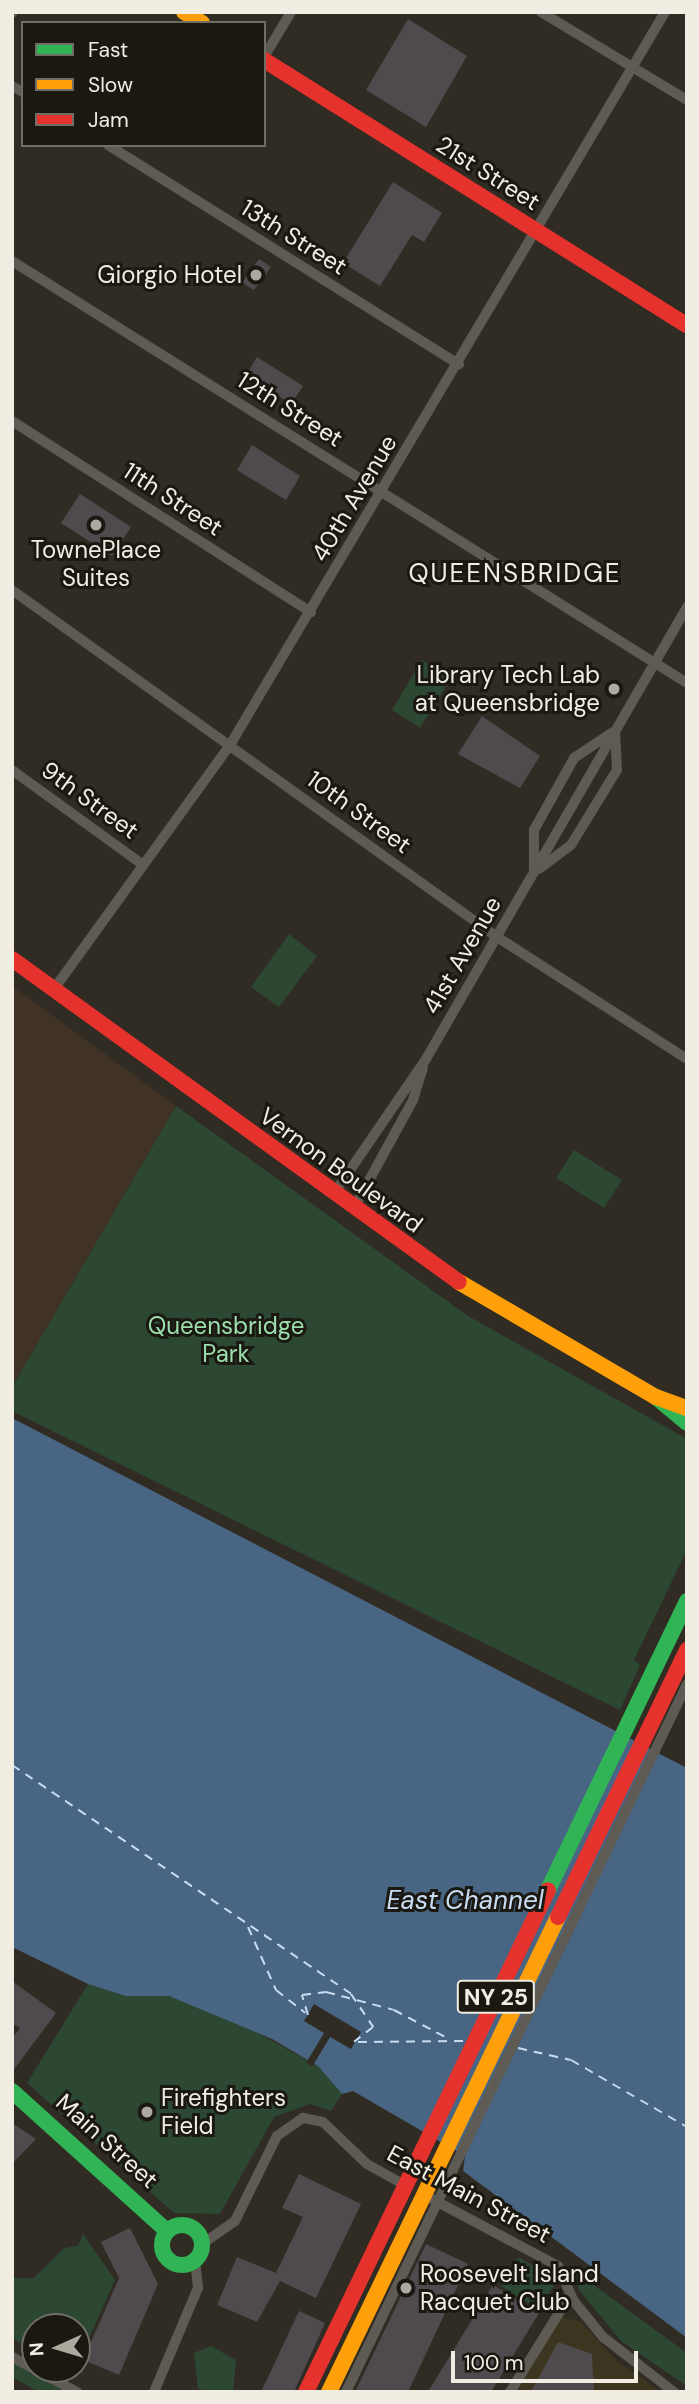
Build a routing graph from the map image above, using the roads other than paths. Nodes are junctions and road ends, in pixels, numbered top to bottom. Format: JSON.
{"nodes":[{"id":1,"x":291,"y":12,"type":"edge"},
{"id":2,"x":541,"y":12,"type":"edge"},
{"id":3,"x":665,"y":12,"type":"edge"},
{"id":4,"x":266,"y":56,"type":"edge"},
{"id":5,"x":266,"y":60,"type":"edge"},
{"id":6,"x":632,"y":67,"type":"junction"},
{"id":7,"x":687,"y":100,"type":"edge"},
{"id":8,"x":111,"y":147,"type":"edge"},
{"id":9,"x":536,"y":230,"type":"junction"},
{"id":10,"x":12,"y":261,"type":"edge"},
{"id":11,"x":687,"y":326,"type":"edge"},
{"id":12,"x":459,"y":364,"type":"junction"},
{"id":13,"x":12,"y":421,"type":"edge"},
{"id":14,"x":382,"y":492,"type":"junction"},
{"id":15,"x":12,"y":590,"type":"edge"},
{"id":16,"x":687,"y":607,"type":"edge"},
{"id":17,"x":311,"y":612,"type":"junction"},
{"id":18,"x":655,"y":663,"type":"junction"},
{"id":19,"x":687,"y":683,"type":"edge"},
{"id":20,"x":615,"y":731,"type":"junction"},
{"id":21,"x":230,"y":745,"type":"junction"},
{"id":22,"x":12,"y":770,"type":"edge"},
{"id":23,"x":143,"y":865,"type":"junction"},
{"id":24,"x":534,"y":873,"type":"junction"},
{"id":25,"x":497,"y":937,"type":"junction"},
{"id":26,"x":12,"y":959,"type":"edge"},
{"id":27,"x":54,"y":989,"type":"junction"},
{"id":28,"x":426,"y":1059,"type":"junction"},
{"id":29,"x":687,"y":1059,"type":"edge"},
{"id":30,"x":335,"y":1192,"type":"junction"},
{"id":31,"x":355,"y":1206,"type":"junction"},
{"id":32,"x":656,"y":1397,"type":"junction"},
{"id":33,"x":687,"y":1408,"type":"edge"},
{"id":34,"x":687,"y":1423,"type":"edge"},
{"id":35,"x":687,"y":1601,"type":"edge"},
{"id":36,"x":687,"y":1618,"type":"edge"},
{"id":37,"x":687,"y":1650,"type":"edge"},
{"id":38,"x":687,"y":1664,"type":"edge"},
{"id":39,"x":687,"y":1684,"type":"edge"},
{"id":40,"x":12,"y":2091,"type":"edge"},
{"id":41,"x":167,"y":2231,"type":"junction"},
{"id":42,"x":202,"y":2244,"type":"junction"},
{"id":43,"x":195,"y":2261,"type":"junction"},
{"id":44,"x":570,"y":2294,"type":"junction"},
{"id":45,"x":12,"y":2357,"type":"edge"},
{"id":46,"x":76,"y":2392,"type":"edge"},
{"id":47,"x":154,"y":2392,"type":"edge"},
{"id":48,"x":306,"y":2392,"type":"edge"},
{"id":49,"x":313,"y":2392,"type":"edge"},
{"id":50,"x":329,"y":2392,"type":"edge"},
{"id":51,"x":336,"y":2392,"type":"edge"},
{"id":52,"x":346,"y":2392,"type":"edge"},
{"id":53,"x":510,"y":2392,"type":"edge"},
{"id":54,"x":674,"y":2392,"type":"edge"}],
"edges":[{"from":1,"to":4,"type":"street"},
{"from":2,"to":6,"type":"street"},
{"from":3,"to":6,"type":"street","name":"40th Avenue"},
{"from":5,"to":9,"type":"main road","name":"21st Street"},
{"from":6,"to":7,"type":"street"},
{"from":6,"to":9,"type":"street","name":"40th Avenue"},
{"from":8,"to":12,"type":"street","name":"13th Street"},
{"from":9,"to":11,"type":"main road","name":"21st Street"},
{"from":9,"to":12,"type":"street","name":"40th Avenue"},
{"from":10,"to":14,"type":"street","name":"12th Street"},
{"from":12,"to":14,"type":"street","name":"40th Avenue"},
{"from":13,"to":17,"type":"street","name":"11th Street"},
{"from":14,"to":17,"type":"street","name":"40th Avenue"},
{"from":14,"to":18,"type":"street","name":"12th Street"},
{"from":15,"to":21,"type":"street","name":"10th Street"},
{"from":16,"to":18,"type":"street","name":"41st Avenue"},
{"from":17,"to":21,"type":"street","name":"40th Avenue"},
{"from":18,"to":19,"type":"street","name":"12th Street"},
{"from":18,"to":20,"type":"street","name":"41st Avenue"},
{"from":20,"to":24,"type":"street","name":"41st Avenue"},
{"from":20,"to":24,"type":"street","name":"41st Avenue"},
{"from":20,"to":24,"type":"street","name":"41st Avenue"},
{"from":21,"to":23,"type":"street","name":"40th Avenue"},
{"from":21,"to":25,"type":"street","name":"10th Street"},
{"from":22,"to":23,"type":"street","name":"9th Street"},
{"from":23,"to":27,"type":"street","name":"40th Avenue"},
{"from":24,"to":25,"type":"street","name":"41st Avenue"},
{"from":25,"to":28,"type":"street","name":"41st Avenue"},
{"from":25,"to":29,"type":"street","name":"10th Street"},
{"from":26,"to":27,"type":"main road","name":"Vernon Boulevard"},
{"from":27,"to":30,"type":"main road","name":"Vernon Boulevard"},
{"from":28,"to":30,"type":"street","name":"41st Avenue"},
{"from":28,"to":31,"type":"street","name":"41st Avenue"},
{"from":30,"to":31,"type":"main road","name":"Vernon Boulevard"},
{"from":31,"to":32,"type":"main road","name":"Vernon Boulevard"},
{"from":32,"to":33,"type":"main road","name":"Vernon Boulevard"},
{"from":32,"to":34,"type":"main road","name":"Vernon Boulevard"},
{"from":35,"to":48,"type":"main road","number":"NY 25"},
{"from":36,"to":49,"type":"main road"},
{"from":37,"to":50,"type":"main road"},
{"from":38,"to":51,"type":"main road","number":"NY 25"},
{"from":39,"to":52,"type":"street"},
{"from":40,"to":41,"type":"main road","name":"Main Street"},
{"from":41,"to":42,"type":"main road"},
{"from":41,"to":43,"type":"main road"},
{"from":42,"to":43,"type":"main road"},
{"from":42,"to":44,"type":"street","name":"East Main Street"},
{"from":43,"to":47,"type":"street"},
{"from":44,"to":53,"type":"street"},
{"from":44,"to":54,"type":"street"},
{"from":45,"to":46,"type":"street"}]}
